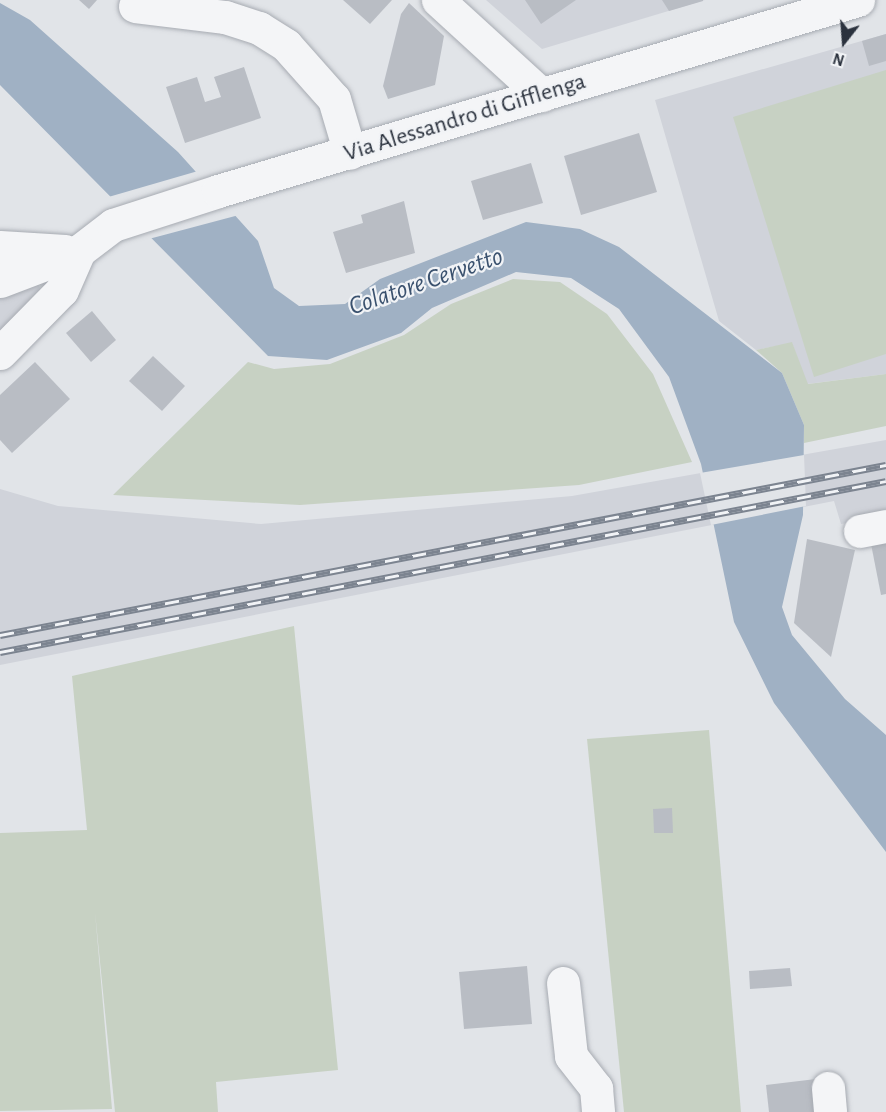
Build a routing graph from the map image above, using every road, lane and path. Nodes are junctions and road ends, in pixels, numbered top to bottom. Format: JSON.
{"nodes":[{"id":1,"x":438,"y":0,"type":"edge"},
{"id":2,"x":858,"y":0,"type":"edge"},
{"id":3,"x":135,"y":6,"type":"dead end"},
{"id":4,"x":542,"y":95,"type":"junction"},
{"id":5,"x":350,"y":153,"type":"junction"},
{"id":6,"x":0,"y":247,"type":"edge"},
{"id":7,"x":79,"y":251,"type":"junction"},
{"id":8,"x":0,"y":281,"type":"edge"},
{"id":9,"x":0,"y":353,"type":"edge"},
{"id":10,"x":563,"y":983,"type":"dead end"},
{"id":11,"x":598,"y":1112,"type":"edge"}],
"edges":[{"from":1,"to":4,"type":"street"},
{"from":2,"to":4,"type":"street","name":"Via Alessandro di Gifflenga"},
{"from":3,"to":5,"type":"street"},
{"from":4,"to":5,"type":"street","name":"Via Alessandro di Gifflenga"},
{"from":5,"to":7,"type":"street","name":"Via Alessandro di Gifflenga"},
{"from":6,"to":7,"type":"street"},
{"from":7,"to":8,"type":"street"},
{"from":7,"to":9,"type":"street"},
{"from":10,"to":11,"type":"street"}]}
